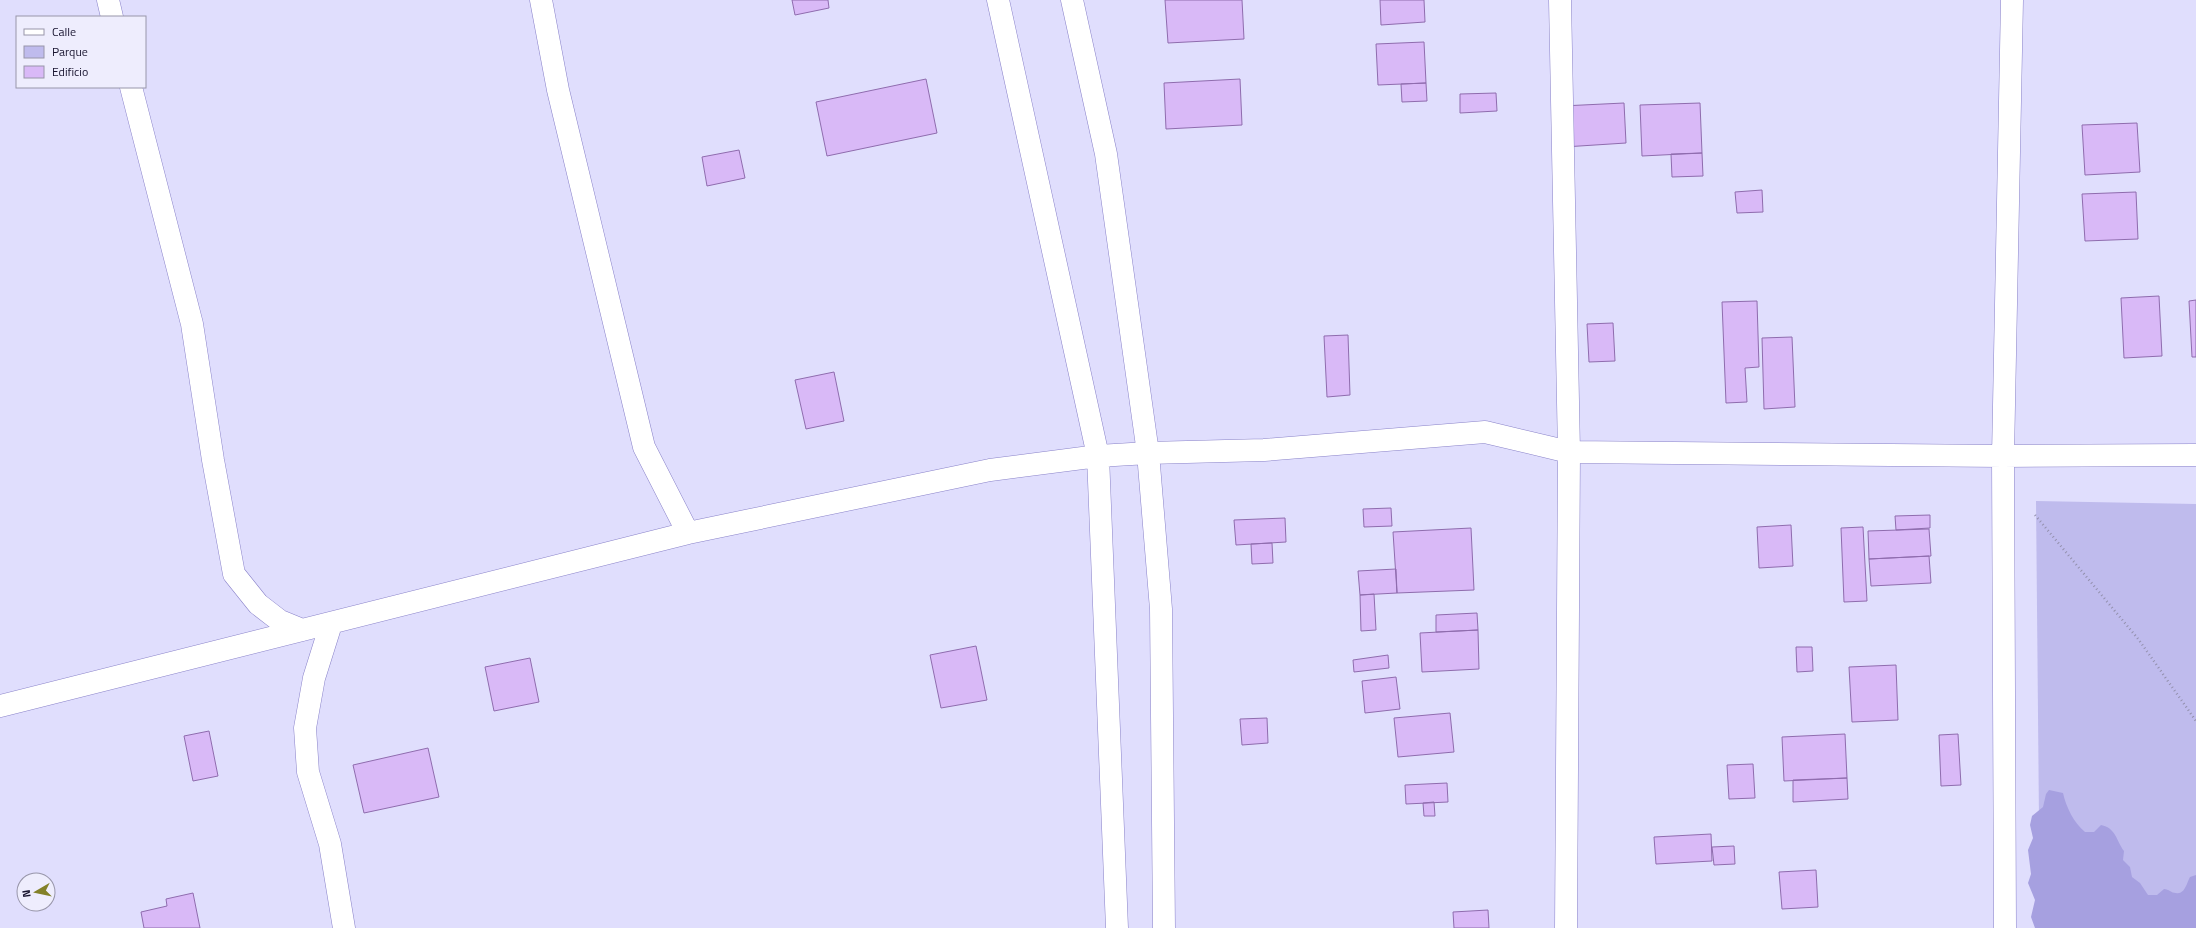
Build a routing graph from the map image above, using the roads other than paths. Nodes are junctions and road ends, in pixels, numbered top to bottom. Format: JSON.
{"nodes":[{"id":1,"x":108,"y":0,"type":"edge"},
{"id":2,"x":541,"y":0,"type":"edge"},
{"id":3,"x":998,"y":0,"type":"edge"},
{"id":4,"x":1072,"y":0,"type":"edge"},
{"id":5,"x":1560,"y":0,"type":"edge"},
{"id":6,"x":2012,"y":0,"type":"edge"},
{"id":7,"x":112,"y":16,"type":"edge"},
{"id":8,"x":130,"y":88,"type":"edge"},
{"id":9,"x":1148,"y":452,"type":"junction"},
{"id":10,"x":1569,"y":452,"type":"junction"},
{"id":11,"x":2196,"y":455,"type":"edge"},
{"id":12,"x":1098,"y":456,"type":"junction"},
{"id":13,"x":2004,"y":456,"type":"junction"},
{"id":14,"x":688,"y":533,"type":"junction"},
{"id":15,"x":331,"y":624,"type":"junction"},
{"id":16,"x":302,"y":630,"type":"junction"},
{"id":17,"x":0,"y":706,"type":"edge"},
{"id":18,"x":344,"y":928,"type":"edge"},
{"id":19,"x":1117,"y":928,"type":"edge"},
{"id":20,"x":1164,"y":928,"type":"edge"},
{"id":21,"x":1566,"y":928,"type":"edge"},
{"id":22,"x":2005,"y":928,"type":"edge"}],
"edges":[{"from":1,"to":7,"type":"street"},
{"from":2,"to":14,"type":"street"},
{"from":3,"to":12,"type":"street"},
{"from":4,"to":9,"type":"street"},
{"from":5,"to":10,"type":"street"},
{"from":6,"to":13,"type":"street"},
{"from":8,"to":16,"type":"street"},
{"from":9,"to":10,"type":"street"},
{"from":9,"to":12,"type":"street"},
{"from":9,"to":20,"type":"street"},
{"from":10,"to":13,"type":"street"},
{"from":10,"to":21,"type":"street"},
{"from":11,"to":13,"type":"street"},
{"from":12,"to":14,"type":"street"},
{"from":12,"to":19,"type":"street"},
{"from":13,"to":22,"type":"street"},
{"from":14,"to":15,"type":"street"},
{"from":15,"to":16,"type":"street"},
{"from":15,"to":18,"type":"street"},
{"from":16,"to":17,"type":"street"}]}
